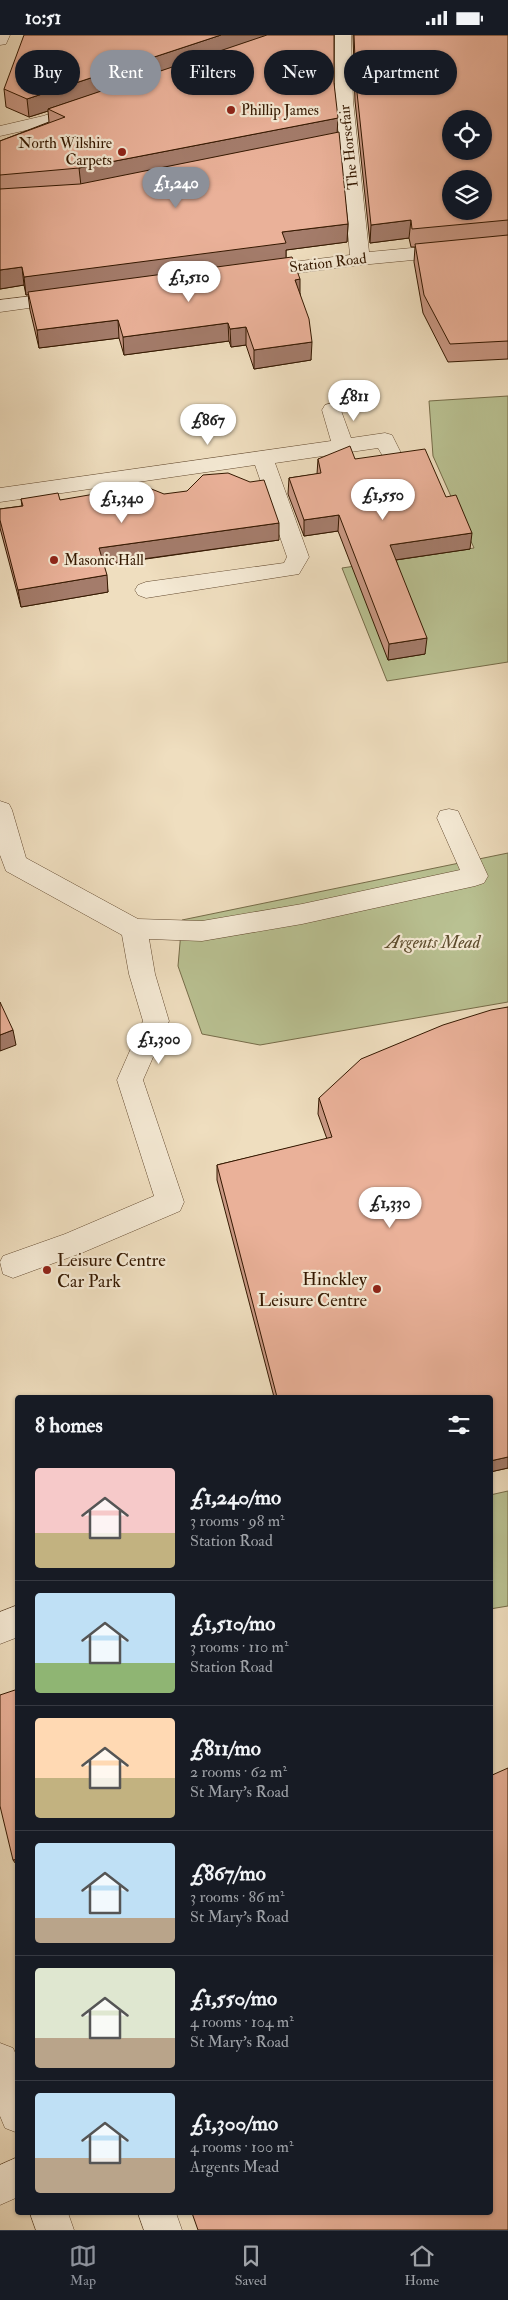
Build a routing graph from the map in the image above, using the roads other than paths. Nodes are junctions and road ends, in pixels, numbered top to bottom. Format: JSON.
{"nodes":[{"id":1,"x":2,"y":35,"type":"edge"},
{"id":2,"x":343,"y":35,"type":"edge"},
{"id":3,"x":0,"y":40,"type":"edge"},
{"id":4,"x":102,"y":101,"type":"edge"},
{"id":5,"x":0,"y":131,"type":"edge"},
{"id":6,"x":348,"y":141,"type":"junction"},
{"id":7,"x":290,"y":152,"type":"edge"},
{"id":8,"x":508,"y":245,"type":"edge"},
{"id":9,"x":360,"y":259,"type":"junction"},
{"id":10,"x":242,"y":274,"type":"edge"},
{"id":11,"x":87,"y":295,"type":"edge"},
{"id":12,"x":0,"y":307,"type":"edge"},
{"id":13,"x":332,"y":410,"type":"dead end"},
{"id":14,"x":343,"y":445,"type":"junction"},
{"id":15,"x":391,"y":453,"type":"edge"},
{"id":16,"x":262,"y":457,"type":"junction"},
{"id":17,"x":0,"y":495,"type":"edge"},
{"id":18,"x":146,"y":590,"type":"dead end"},
{"id":19,"x":0,"y":810,"type":"edge"},
{"id":20,"x":449,"y":818,"type":"dead end"},
{"id":21,"x":134,"y":929,"type":"junction"},
{"id":22,"x":13,"y":1265,"type":"dead end"},
{"id":23,"x":15,"y":1622,"type":"edge"},
{"id":24,"x":0,"y":1628,"type":"edge"},
{"id":25,"x":0,"y":2061,"type":"edge"},
{"id":26,"x":15,"y":2106,"type":"edge"},
{"id":27,"x":15,"y":2178,"type":"edge"},
{"id":28,"x":0,"y":2185,"type":"edge"},
{"id":29,"x":51,"y":2215,"type":"edge"},
{"id":30,"x":158,"y":2215,"type":"edge"},
{"id":31,"x":55,"y":2230,"type":"edge"},
{"id":32,"x":163,"y":2230,"type":"edge"}],
"edges":[{"from":1,"to":3,"type":"street"},
{"from":2,"to":6,"type":"street","name":"The Horsefair"},
{"from":4,"to":5,"type":"street"},
{"from":6,"to":7,"type":"street"},
{"from":6,"to":9,"type":"street","name":"The Horsefair"},
{"from":8,"to":9,"type":"street","name":"Station Road"},
{"from":9,"to":10,"type":"street","name":"Station Road"},
{"from":11,"to":12,"type":"street"},
{"from":13,"to":14,"type":"street"},
{"from":14,"to":15,"type":"street"},
{"from":14,"to":16,"type":"street"},
{"from":16,"to":17,"type":"street"},
{"from":16,"to":18,"type":"street"},
{"from":19,"to":21,"type":"street"},
{"from":20,"to":21,"type":"street"},
{"from":21,"to":22,"type":"street"},
{"from":23,"to":24,"type":"street"},
{"from":25,"to":26,"type":"street"},
{"from":27,"to":28,"type":"street"},
{"from":29,"to":31,"type":"street"},
{"from":30,"to":32,"type":"street"}]}
